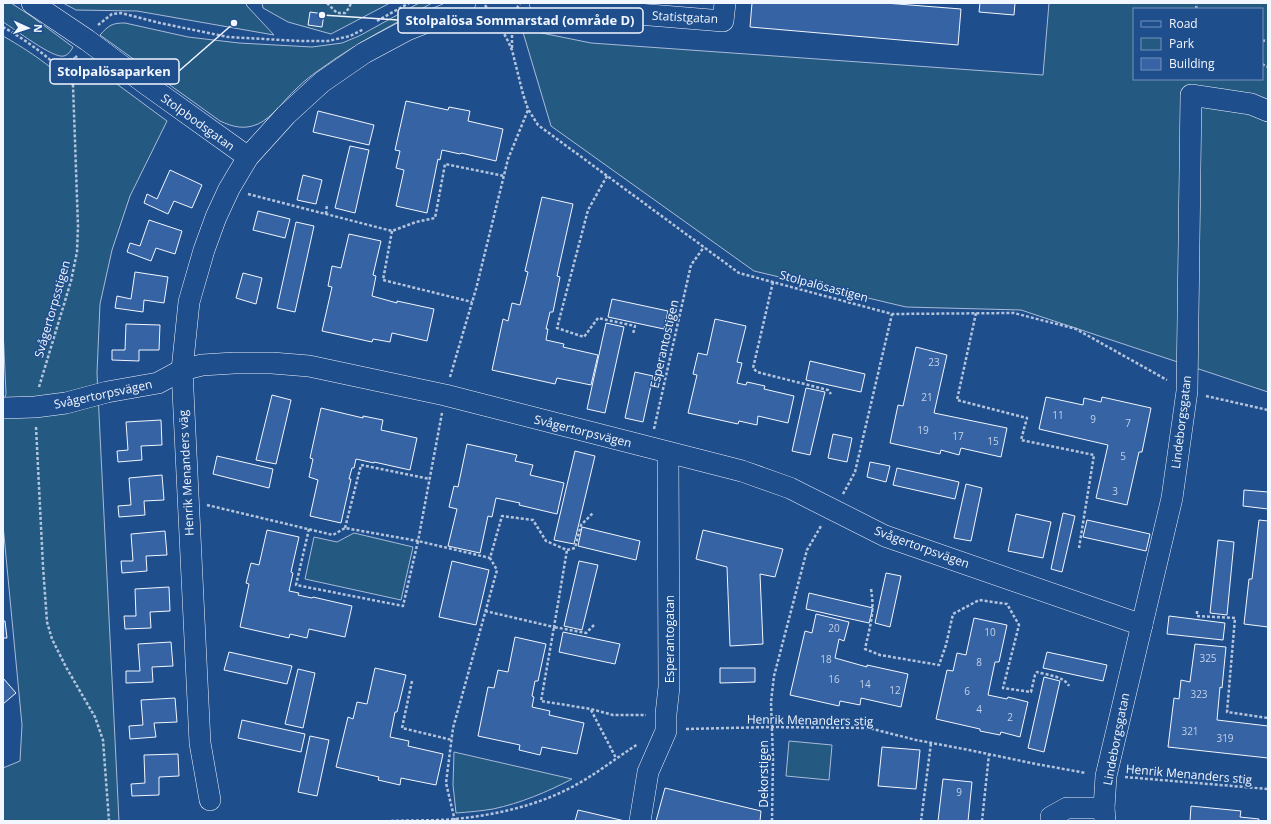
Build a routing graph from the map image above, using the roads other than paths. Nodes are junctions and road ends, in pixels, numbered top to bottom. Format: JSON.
{"nodes":[{"id":1,"x":32,"y":3,"type":"edge"},
{"id":2,"x":465,"y":3,"type":"edge"},
{"id":3,"x":540,"y":3,"type":"edge"},
{"id":4,"x":725,"y":3,"type":"edge"},
{"id":5,"x":584,"y":6,"type":"edge"},
{"id":6,"x":1268,"y":111,"type":"edge"},
{"id":7,"x":248,"y":157,"type":"junction"},
{"id":8,"x":182,"y":370,"type":"junction"},
{"id":9,"x":3,"y":408,"type":"edge"},
{"id":10,"x":660,"y":451,"type":"junction"},
{"id":11,"x":1142,"y":625,"type":"junction"},
{"id":12,"x":210,"y":800,"type":"dead end"},
{"id":13,"x":1105,"y":814,"type":"edge"},
{"id":14,"x":640,"y":821,"type":"edge"},
{"id":15,"x":1051,"y":821,"type":"edge"}],
"edges":[{"from":1,"to":7,"type":"street","name":"Stolpbodsgatan"},
{"from":2,"to":7,"type":"street","name":"Henrik Menanders väg"},
{"from":3,"to":5,"type":"street","name":"Statistgatan"},
{"from":4,"to":5,"type":"street","name":"Statistgatan"},
{"from":6,"to":11,"type":"street","name":"Lindeborgsgatan"},
{"from":7,"to":8,"type":"street","name":"Henrik Menanders väg"},
{"from":8,"to":9,"type":"street","name":"Svågertorpsvägen"},
{"from":8,"to":10,"type":"street","name":"Svågertorpsvägen"},
{"from":8,"to":12,"type":"street","name":"Henrik Menanders väg"},
{"from":10,"to":11,"type":"street","name":"Svågertorpsvägen"},
{"from":10,"to":14,"type":"street","name":"Esperantogatan"},
{"from":11,"to":13,"type":"street","name":"Lindeborgsgatan"},
{"from":13,"to":15,"type":"street"}]}
